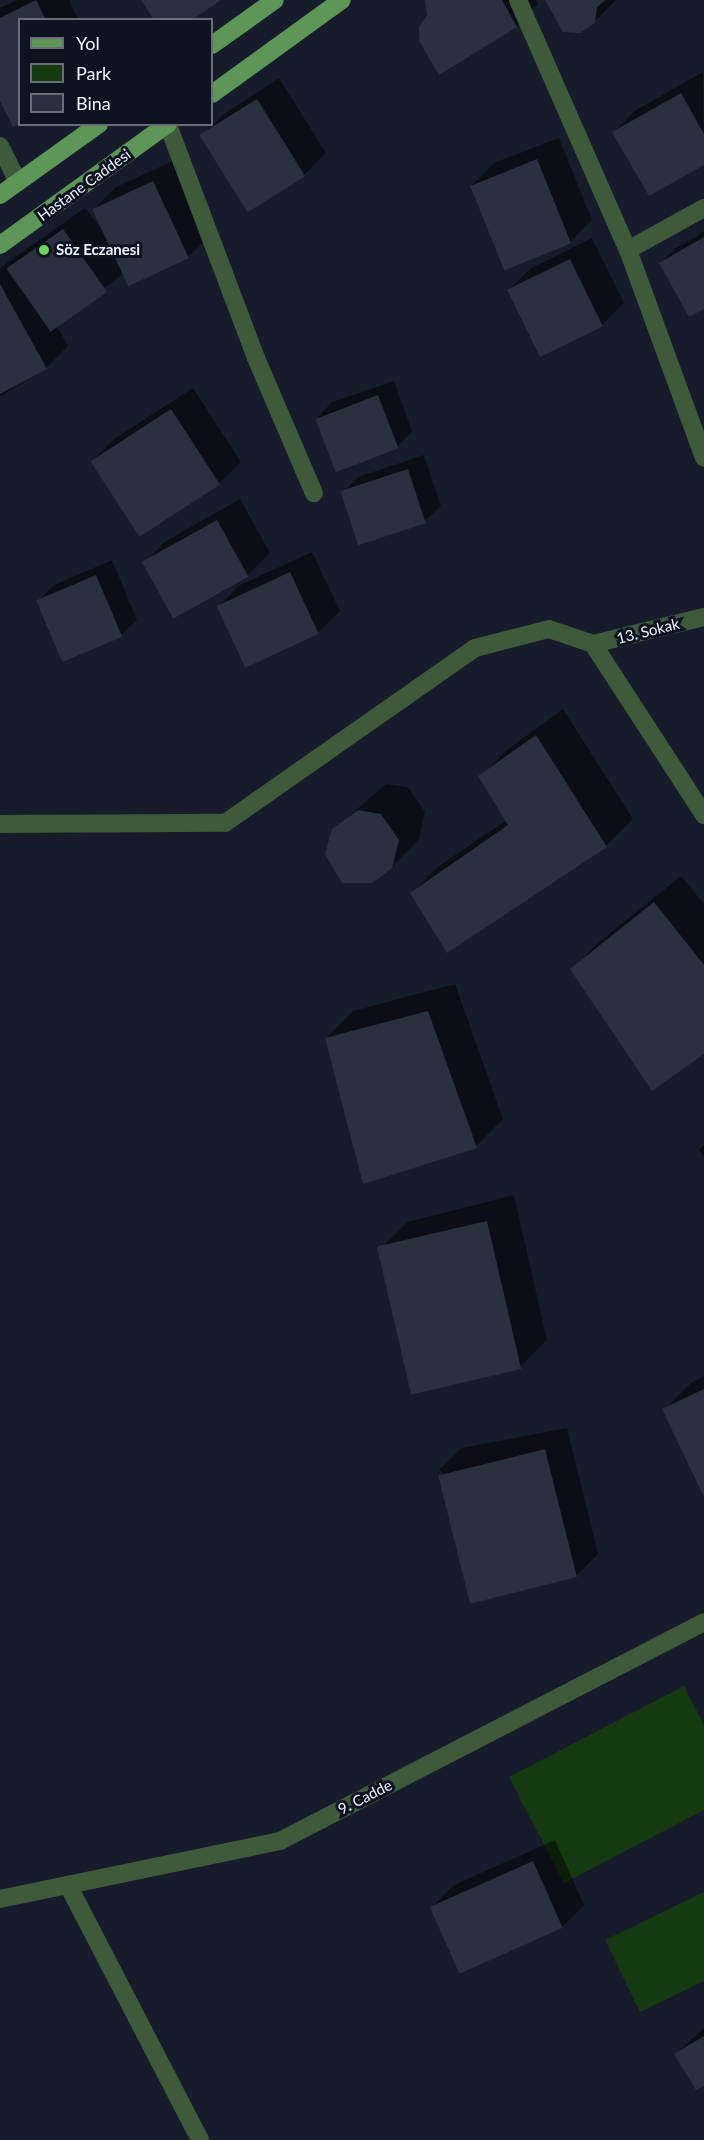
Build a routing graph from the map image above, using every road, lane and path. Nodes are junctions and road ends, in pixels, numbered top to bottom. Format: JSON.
{"nodes":[{"id":1,"x":275,"y":0,"type":"edge"},
{"id":2,"x":342,"y":0,"type":"edge"},
{"id":3,"x":518,"y":0,"type":"edge"},
{"id":4,"x":213,"y":44,"type":"edge"},
{"id":5,"x":213,"y":93,"type":"edge"},
{"id":6,"x":96,"y":126,"type":"edge"},
{"id":7,"x":167,"y":126,"type":"edge"},
{"id":8,"x":168,"y":126,"type":"edge"},
{"id":9,"x":0,"y":146,"type":"edge"},
{"id":10,"x":18,"y":182,"type":"junction"},
{"id":11,"x":0,"y":195,"type":"edge"},
{"id":12,"x":704,"y":208,"type":"edge"},
{"id":13,"x":0,"y":245,"type":"edge"},
{"id":14,"x":628,"y":250,"type":"junction"},
{"id":15,"x":704,"y":458,"type":"edge"},
{"id":16,"x":314,"y":493,"type":"dead end"},
{"id":17,"x":704,"y":617,"type":"edge"},
{"id":18,"x":593,"y":644,"type":"junction"},
{"id":19,"x":704,"y":815,"type":"edge"},
{"id":20,"x":0,"y":824,"type":"edge"},
{"id":21,"x":704,"y":1622,"type":"edge"},
{"id":22,"x":68,"y":1885,"type":"junction"},
{"id":23,"x":0,"y":1899,"type":"edge"},
{"id":24,"x":200,"y":2140,"type":"edge"}],
"edges":[{"from":1,"to":4,"type":"main road"},
{"from":2,"to":5,"type":"main road"},
{"from":3,"to":14,"type":"street"},
{"from":6,"to":10,"type":"main road"},
{"from":7,"to":13,"type":"main road","name":"Hastane Caddesi"},
{"from":8,"to":16,"type":"street"},
{"from":9,"to":10,"type":"street"},
{"from":10,"to":11,"type":"main road"},
{"from":12,"to":14,"type":"street"},
{"from":14,"to":15,"type":"street"},
{"from":17,"to":18,"type":"street","name":"13. Sokak"},
{"from":18,"to":19,"type":"street"},
{"from":18,"to":20,"type":"street"},
{"from":21,"to":22,"type":"street","name":"9. Cadde"},
{"from":22,"to":23,"type":"street","name":"9. Cadde"},
{"from":22,"to":24,"type":"street"}]}
